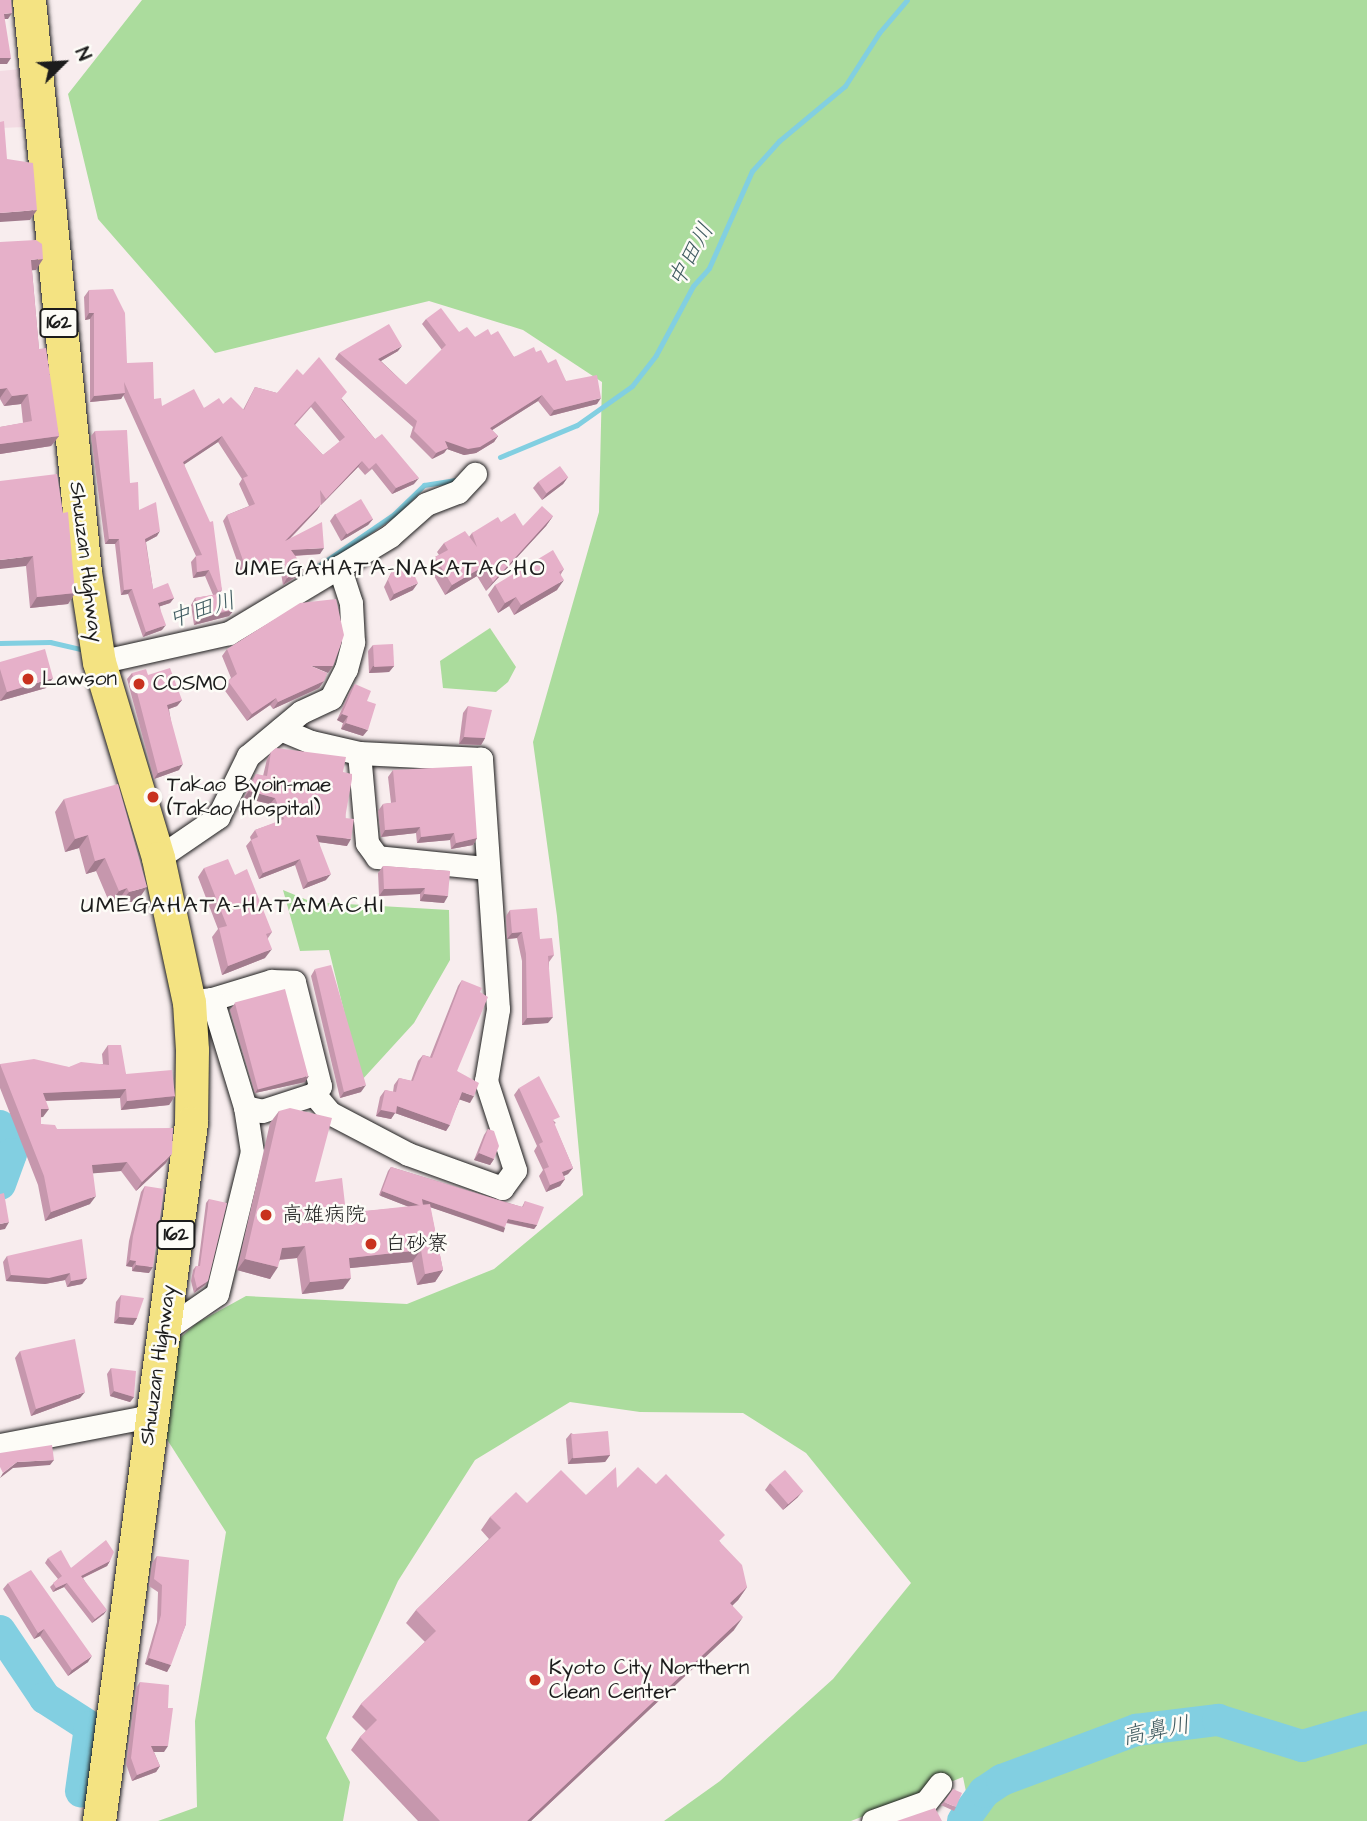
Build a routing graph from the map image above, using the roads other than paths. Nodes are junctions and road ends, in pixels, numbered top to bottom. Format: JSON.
{"nodes":[{"id":1,"x":29,"y":0,"type":"edge"},
{"id":2,"x":475,"y":474,"type":"dead end"},
{"id":3,"x":339,"y":567,"type":"junction"},
{"id":4,"x":98,"y":655,"type":"junction"},
{"id":5,"x":281,"y":729,"type":"junction"},
{"id":6,"x":359,"y":753,"type":"junction"},
{"id":7,"x":158,"y":858,"type":"junction"},
{"id":8,"x":485,"y":868,"type":"junction"},
{"id":9,"x":201,"y":1000,"type":"junction"},
{"id":10,"x":314,"y":1094,"type":"junction"},
{"id":11,"x":245,"y":1107,"type":"junction"},
{"id":12,"x":163,"y":1331,"type":"junction"},
{"id":13,"x":151,"y":1416,"type":"junction"},
{"id":14,"x":0,"y":1445,"type":"edge"},
{"id":15,"x":940,"y":1784,"type":"dead end"},
{"id":16,"x":98,"y":1820,"type":"edge"},
{"id":17,"x":873,"y":1821,"type":"edge"}],
"edges":[{"from":1,"to":4,"type":"highway","name":"Shuuzan Highway","number":"162"},
{"from":2,"to":3,"type":"street"},
{"from":3,"to":4,"type":"street"},
{"from":3,"to":5,"type":"street"},
{"from":4,"to":7,"type":"highway","name":"Shuuzan Highway","number":"162"},
{"from":5,"to":6,"type":"street"},
{"from":5,"to":7,"type":"street"},
{"from":6,"to":8,"type":"street"},
{"from":6,"to":8,"type":"street"},
{"from":7,"to":9,"type":"highway","name":"Shuuzan Highway","number":"162"},
{"from":8,"to":10,"type":"street"},
{"from":9,"to":10,"type":"street"},
{"from":9,"to":11,"type":"street"},
{"from":9,"to":12,"type":"highway","name":"Shuuzan Highway","number":"162"},
{"from":10,"to":11,"type":"street"},
{"from":11,"to":12,"type":"street"},
{"from":12,"to":13,"type":"highway","name":"Shuuzan Highway","number":"162"},
{"from":13,"to":14,"type":"street"},
{"from":13,"to":16,"type":"highway","name":"Shuuzan Highway","number":"162"},
{"from":15,"to":17,"type":"street"}]}
